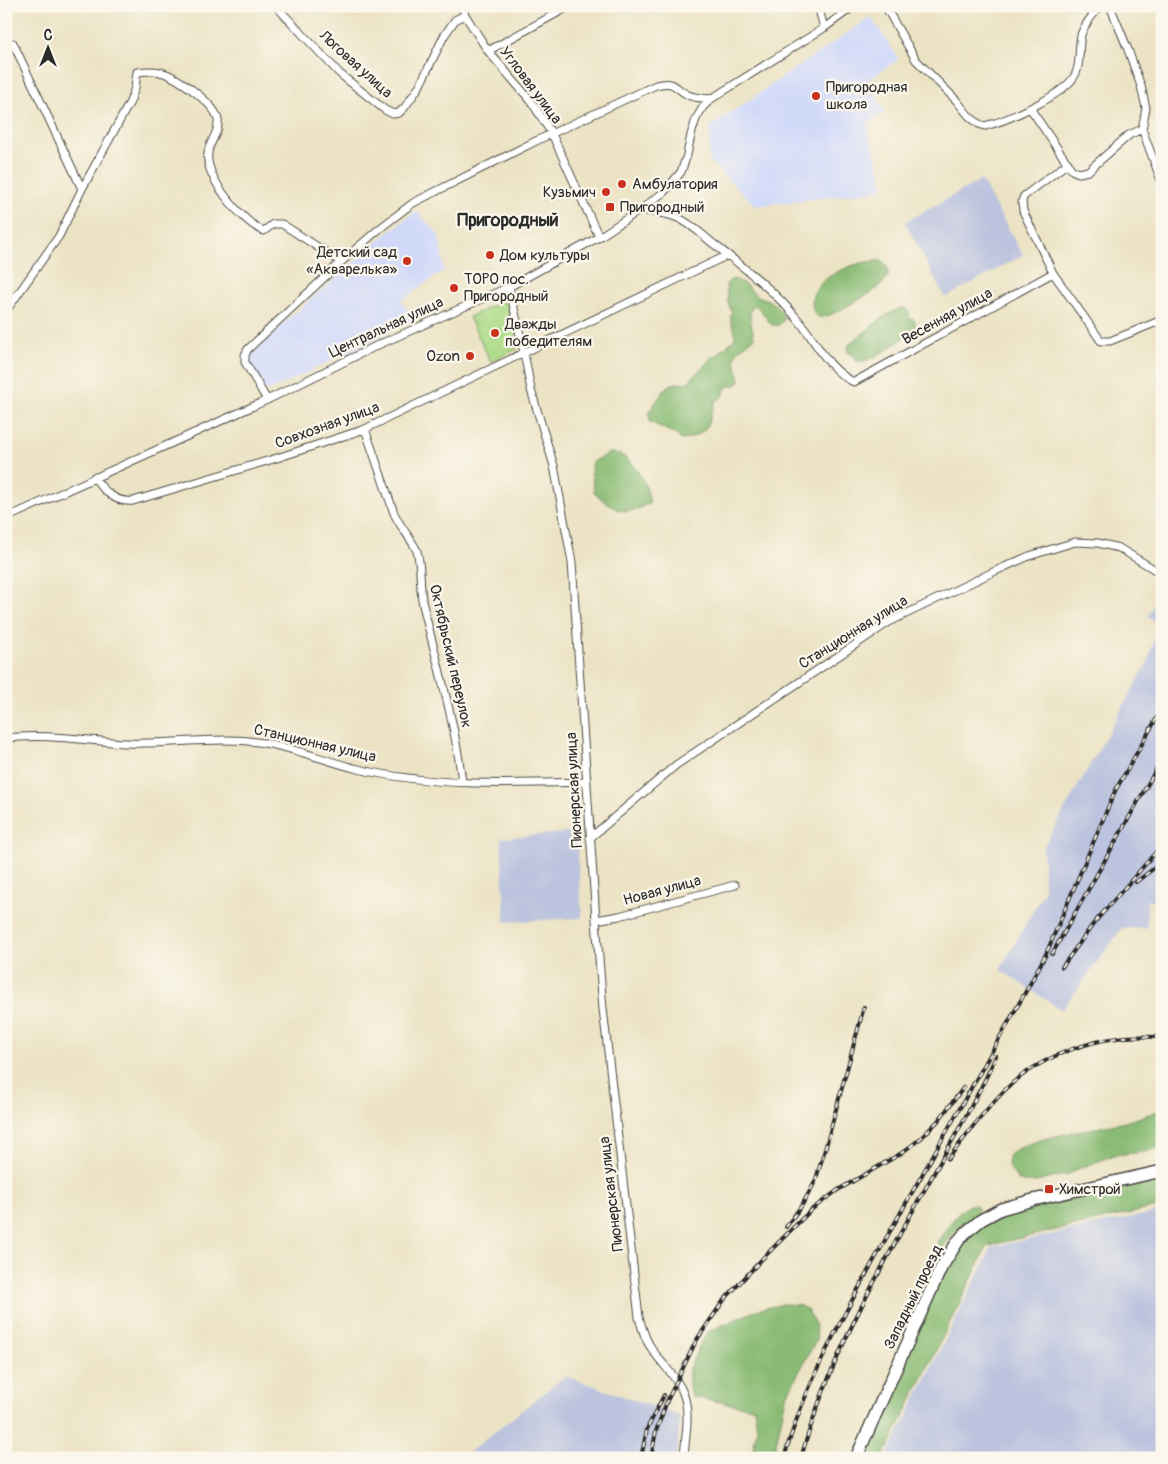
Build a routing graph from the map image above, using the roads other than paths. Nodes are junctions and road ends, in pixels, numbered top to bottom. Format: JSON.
{"nodes":[{"id":1,"x":276,"y":6,"type":"edge"},
{"id":2,"x":462,"y":6,"type":"edge"},
{"id":3,"x":570,"y":6,"type":"edge"},
{"id":4,"x":818,"y":6,"type":"edge"},
{"id":5,"x":854,"y":6,"type":"edge"},
{"id":6,"x":885,"y":6,"type":"edge"},
{"id":7,"x":1099,"y":6,"type":"edge"},
{"id":8,"x":1110,"y":6,"type":"edge"},
{"id":9,"x":465,"y":15,"type":"junction"},
{"id":10,"x":824,"y":28,"type":"junction"},
{"id":11,"x":13,"y":43,"type":"dead end"},
{"id":12,"x":488,"y":52,"type":"junction"},
{"id":13,"x":711,"y":100,"type":"junction"},
{"id":14,"x":1030,"y":108,"type":"junction"},
{"id":15,"x":1142,"y":128,"type":"junction"},
{"id":16,"x":552,"y":134,"type":"junction"},
{"id":17,"x":1068,"y":163,"type":"junction"},
{"id":18,"x":1162,"y":183,"type":"edge"},
{"id":19,"x":82,"y":189,"type":"junction"},
{"id":20,"x":640,"y":210,"type":"junction"},
{"id":21,"x":599,"y":237,"type":"junction"},
{"id":22,"x":728,"y":255,"type":"junction"},
{"id":23,"x":341,"y":262,"type":"junction"},
{"id":24,"x":1053,"y":273,"type":"junction"},
{"id":25,"x":509,"y":287,"type":"junction"},
{"id":26,"x":6,"y":311,"type":"edge"},
{"id":27,"x":1162,"y":320,"type":"edge"},
{"id":28,"x":524,"y":352,"type":"junction"},
{"id":29,"x":267,"y":400,"type":"junction"},
{"id":30,"x":366,"y":429,"type":"junction"},
{"id":31,"x":94,"y":477,"type":"junction"},
{"id":32,"x":6,"y":518,"type":"edge"},
{"id":33,"x":1162,"y":574,"type":"edge"},
{"id":34,"x":6,"y":738,"type":"edge"},
{"id":35,"x":462,"y":782,"type":"junction"},
{"id":36,"x":587,"y":782,"type":"junction"},
{"id":37,"x":590,"y":838,"type":"junction"},
{"id":38,"x":735,"y":885,"type":"dead end"},
{"id":39,"x":596,"y":920,"type":"junction"},
{"id":40,"x":1162,"y":1170,"type":"edge"},
{"id":41,"x":684,"y":1458,"type":"edge"},
{"id":42,"x":856,"y":1458,"type":"edge"}],
"edges":[{"from":1,"to":9,"type":"street","name":"Логовая улица"},
{"from":2,"to":9,"type":"street","name":"Угловая улица"},
{"from":3,"to":12,"type":"street"},
{"from":4,"to":10,"type":"street"},
{"from":5,"to":10,"type":"street","name":"Центральная улица"},
{"from":6,"to":14,"type":"street"},
{"from":7,"to":14,"type":"street"},
{"from":8,"to":15,"type":"street"},
{"from":9,"to":12,"type":"street","name":"Угловая улица"},
{"from":10,"to":13,"type":"street","name":"Центральная улица"},
{"from":11,"to":19,"type":"street"},
{"from":12,"to":16,"type":"street","name":"Угловая улица"},
{"from":13,"to":16,"type":"street"},
{"from":13,"to":20,"type":"street","name":"Центральная улица"},
{"from":14,"to":17,"type":"street"},
{"from":15,"to":17,"type":"street"},
{"from":15,"to":18,"type":"street"},
{"from":16,"to":21,"type":"street","name":"Угловая улица"},
{"from":16,"to":23,"type":"street"},
{"from":17,"to":24,"type":"street"},
{"from":19,"to":23,"type":"street"},
{"from":19,"to":26,"type":"street"},
{"from":20,"to":21,"type":"street","name":"Центральная улица"},
{"from":20,"to":22,"type":"street"},
{"from":21,"to":25,"type":"street","name":"Центральная улица"},
{"from":22,"to":24,"type":"street","name":"Весенняя улица"},
{"from":22,"to":28,"type":"street","name":"Совхозная улица"},
{"from":23,"to":29,"type":"street"},
{"from":24,"to":27,"type":"street"},
{"from":25,"to":28,"type":"street","name":"Пионерская улица"},
{"from":25,"to":29,"type":"street","name":"Центральная улица"},
{"from":28,"to":30,"type":"street","name":"Совхозная улица"},
{"from":28,"to":36,"type":"street","name":"Пионерская улица"},
{"from":29,"to":31,"type":"street","name":"Центральная улица"},
{"from":30,"to":31,"type":"street","name":"Совхозная улица"},
{"from":30,"to":35,"type":"street","name":"Октябрьский переулок"},
{"from":31,"to":32,"type":"street","name":"Центральная улица"},
{"from":33,"to":37,"type":"street","name":"Станционная улица"},
{"from":34,"to":35,"type":"street","name":"Станционная улица"},
{"from":35,"to":36,"type":"street","name":"Станционная улица"},
{"from":36,"to":37,"type":"street","name":"Пионерская улица"},
{"from":37,"to":39,"type":"street","name":"Пионерская улица"},
{"from":38,"to":39,"type":"street","name":"Новая улица"},
{"from":39,"to":41,"type":"street","name":"Пионерская улица"},
{"from":40,"to":42,"type":"main road","name":"Западный проезд"}]}
